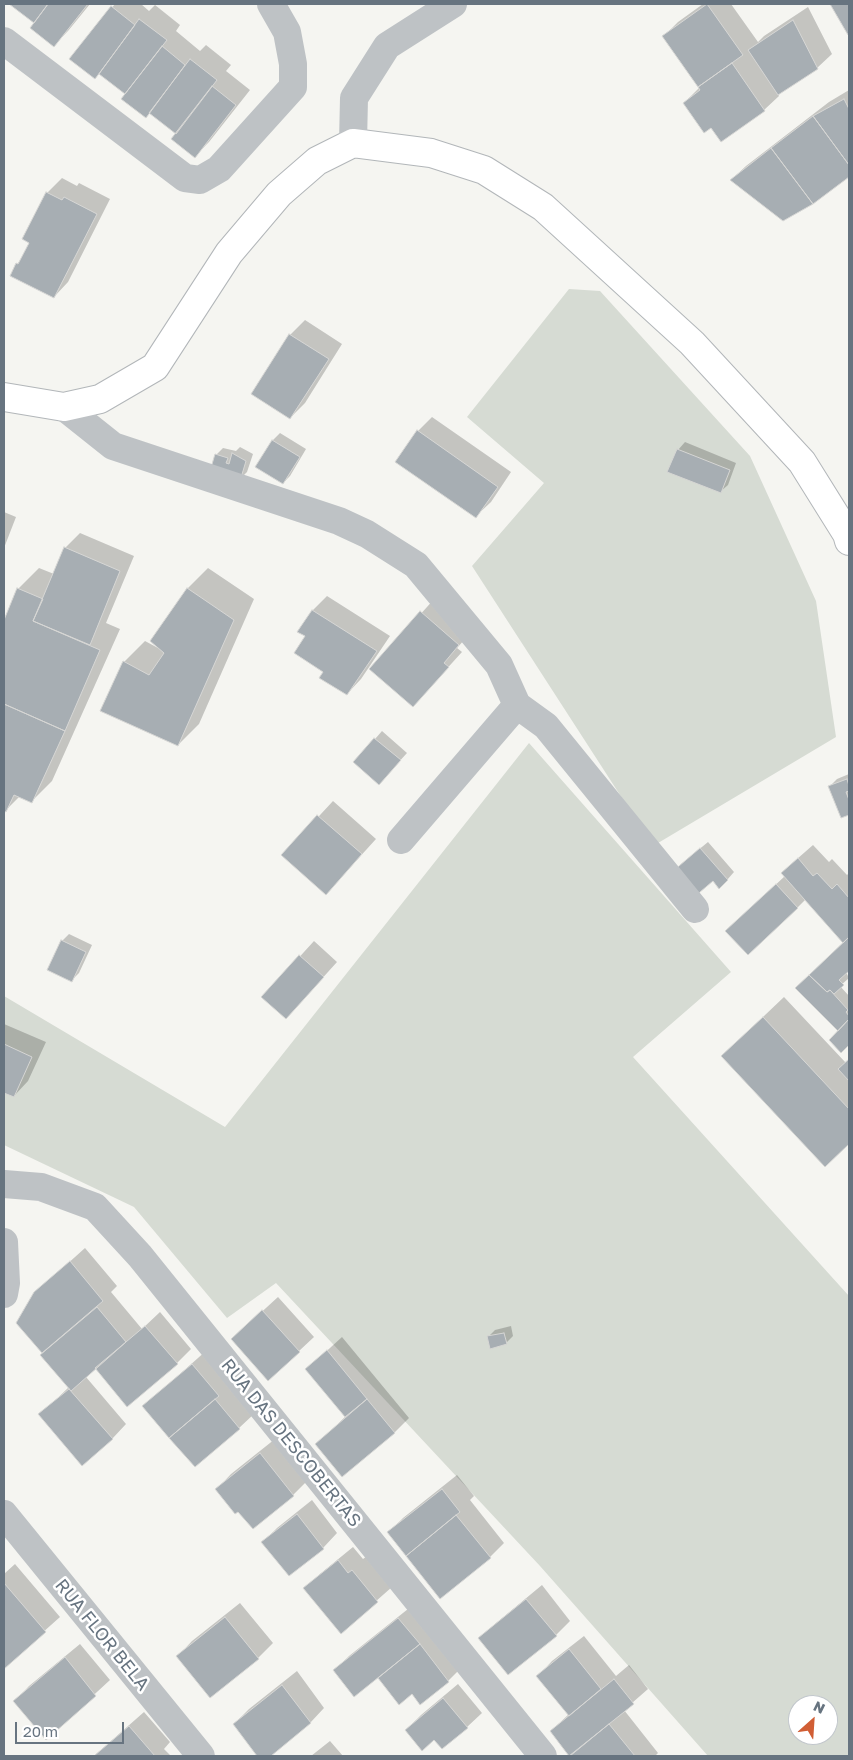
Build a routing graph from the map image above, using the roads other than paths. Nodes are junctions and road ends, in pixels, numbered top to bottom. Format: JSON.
{"nodes":[{"id":1,"x":271,"y":4,"type":"edge"},
{"id":2,"x":453,"y":4,"type":"edge"},
{"id":3,"x":4,"y":41,"type":"edge"},
{"id":4,"x":353,"y":143,"type":"junction"},
{"id":5,"x":4,"y":397,"type":"edge"},
{"id":6,"x":64,"y":407,"type":"junction"},
{"id":7,"x":849,"y":541,"type":"edge"},
{"id":8,"x":517,"y":705,"type":"junction"},
{"id":9,"x":401,"y":840,"type":"dead end"},
{"id":10,"x":695,"y":909,"type":"dead end"},
{"id":11,"x":4,"y":1184,"type":"edge"},
{"id":12,"x":4,"y":1242,"type":"edge"},
{"id":13,"x":4,"y":1294,"type":"edge"},
{"id":14,"x":4,"y":1514,"type":"edge"},
{"id":15,"x":201,"y":1756,"type":"edge"},
{"id":16,"x":542,"y":1756,"type":"edge"}],
"edges":[{"from":1,"to":3,"type":"street"},
{"from":2,"to":4,"type":"street"},
{"from":4,"to":6,"type":"main road"},
{"from":4,"to":7,"type":"main road"},
{"from":5,"to":6,"type":"main road"},
{"from":6,"to":8,"type":"street"},
{"from":8,"to":9,"type":"street"},
{"from":8,"to":10,"type":"street"},
{"from":11,"to":16,"type":"street","name":"RUA DAS DESCOBERTAS"},
{"from":12,"to":13,"type":"street"},
{"from":14,"to":15,"type":"street","name":"RUA FLOR BELA"}]}
